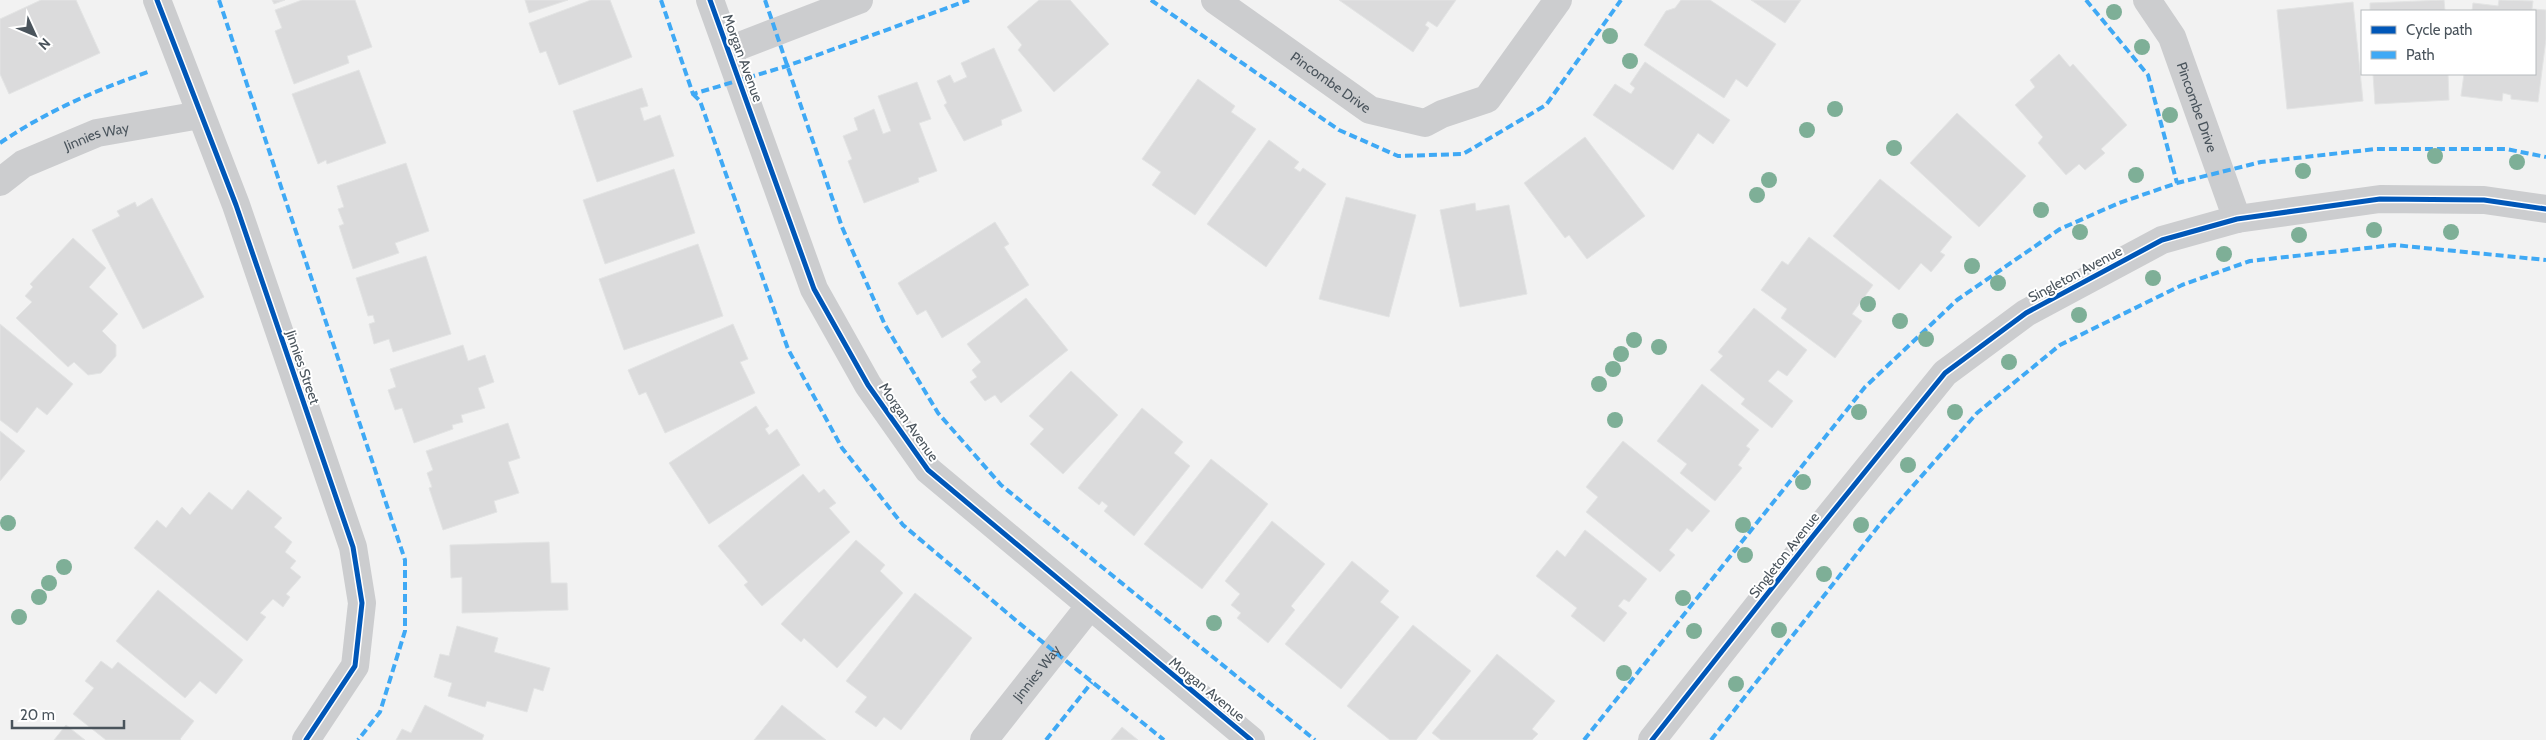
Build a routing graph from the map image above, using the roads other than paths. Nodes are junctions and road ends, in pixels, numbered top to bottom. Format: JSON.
{"nodes":[{"id":1,"x":157,"y":0,"type":"edge"},
{"id":2,"x":710,"y":0,"type":"edge"},
{"id":3,"x":858,"y":0,"type":"edge"},
{"id":4,"x":1215,"y":0,"type":"edge"},
{"id":5,"x":1558,"y":0,"type":"edge"},
{"id":6,"x":2146,"y":0,"type":"edge"},
{"id":7,"x":729,"y":50,"type":"junction"},
{"id":8,"x":200,"y":115,"type":"junction"},
{"id":9,"x":0,"y":182,"type":"edge"},
{"id":10,"x":2546,"y":209,"type":"edge"},
{"id":11,"x":2237,"y":219,"type":"junction"},
{"id":12,"x":1089,"y":607,"type":"junction"},
{"id":13,"x":306,"y":740,"type":"edge"},
{"id":14,"x":984,"y":740,"type":"edge"},
{"id":15,"x":1251,"y":740,"type":"edge"},
{"id":16,"x":1652,"y":740,"type":"edge"}],
"edges":[{"from":1,"to":8,"type":"street","name":"Jinnies Street"},
{"from":2,"to":7,"type":"street","name":"Morgan Avenue"},
{"from":3,"to":7,"type":"street"},
{"from":4,"to":5,"type":"street","name":"Pincombe Drive"},
{"from":6,"to":11,"type":"street","name":"Pincombe Drive"},
{"from":7,"to":12,"type":"street","name":"Morgan Avenue"},
{"from":8,"to":9,"type":"street","name":"Jinnies Way"},
{"from":8,"to":13,"type":"street","name":"Jinnies Street"},
{"from":10,"to":11,"type":"street","name":"Singleton Avenue"},
{"from":11,"to":16,"type":"street","name":"Singleton Avenue"},
{"from":12,"to":14,"type":"street","name":"Jinnies Way"},
{"from":12,"to":15,"type":"street","name":"Morgan Avenue"}]}
